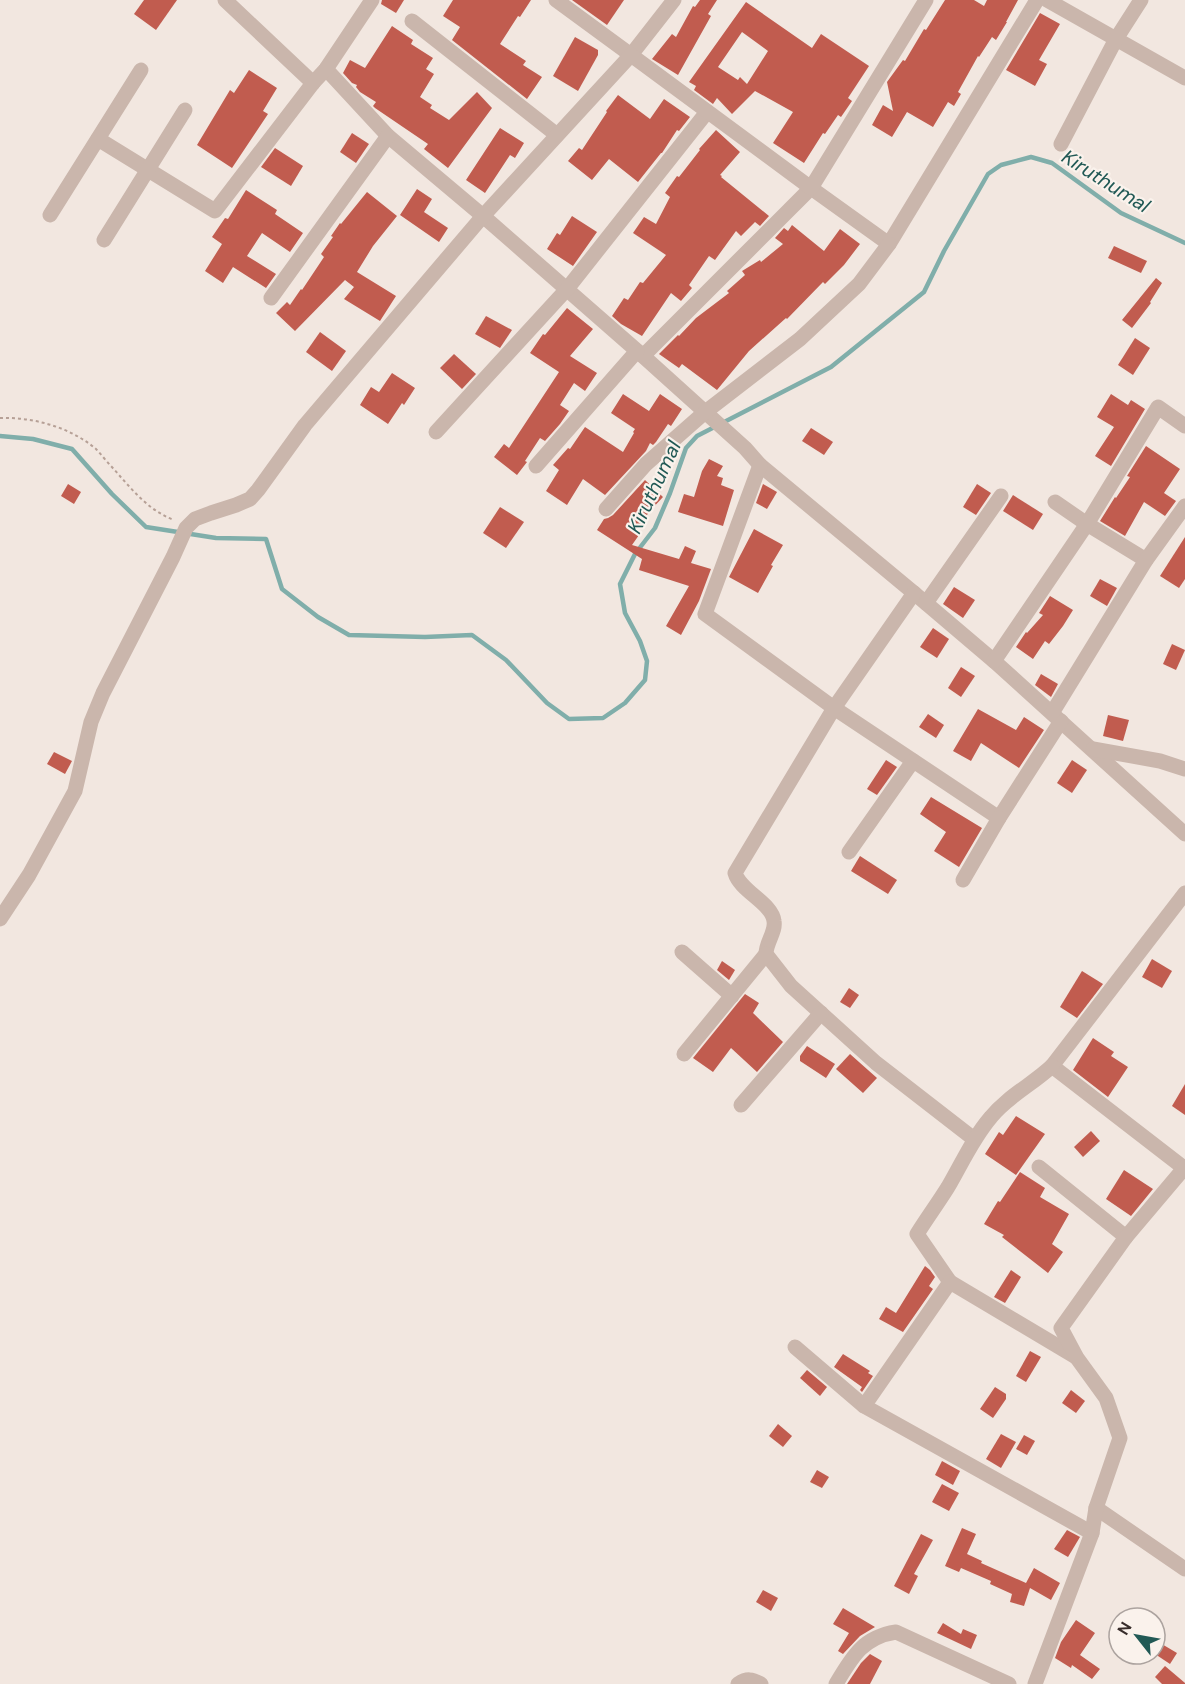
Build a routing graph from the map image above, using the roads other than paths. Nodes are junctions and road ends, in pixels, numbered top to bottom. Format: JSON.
{"nodes":[{"id":1,"x":225,"y":0,"type":"edge"},
{"id":2,"x":372,"y":0,"type":"edge"},
{"id":3,"x":556,"y":0,"type":"edge"},
{"id":4,"x":674,"y":0,"type":"edge"},
{"id":5,"x":926,"y":0,"type":"edge"},
{"id":6,"x":1037,"y":0,"type":"edge"},
{"id":7,"x":1047,"y":0,"type":"edge"},
{"id":8,"x":1141,"y":0,"type":"edge"},
{"id":9,"x":412,"y":21,"type":"dead end"},
{"id":10,"x":1116,"y":39,"type":"junction"},
{"id":11,"x":631,"y":55,"type":"junction"},
{"id":12,"x":326,"y":69,"type":"junction"},
{"id":13,"x":141,"y":70,"type":"dead end"},
{"id":14,"x":1185,"y":78,"type":"edge"},
{"id":15,"x":313,"y":83,"type":"junction"},
{"id":16,"x":185,"y":110,"type":"dead end"},
{"id":17,"x":707,"y":112,"type":"junction"},
{"id":18,"x":557,"y":135,"type":"junction"},
{"id":19,"x":387,"y":136,"type":"junction"},
{"id":20,"x":98,"y":139,"type":"junction"},
{"id":21,"x":1061,"y":144,"type":"dead end"},
{"id":22,"x":147,"y":169,"type":"junction"},
{"id":23,"x":811,"y":188,"type":"junction"},
{"id":24,"x":50,"y":215,"type":"dead end"},
{"id":25,"x":483,"y":216,"type":"junction"},
{"id":26,"x":104,"y":240,"type":"dead end"},
{"id":27,"x":890,"y":244,"type":"junction"},
{"id":28,"x":567,"y":290,"type":"junction"},
{"id":29,"x":271,"y":298,"type":"dead end"},
{"id":30,"x":640,"y":353,"type":"junction"},
{"id":31,"x":709,"y":417,"type":"junction"},
{"id":32,"x":1185,"y":426,"type":"edge"},
{"id":33,"x":436,"y":432,"type":"dead end"},
{"id":34,"x":760,"y":465,"type":"junction"},
{"id":35,"x":536,"y":466,"type":"dead end"},
{"id":36,"x":1001,"y":496,"type":"dead end"},
{"id":37,"x":1055,"y":502,"type":"dead end"},
{"id":38,"x":1185,"y":506,"type":"edge"},
{"id":39,"x":606,"y":509,"type":"dead end"},
{"id":40,"x":1087,"y":524,"type":"junction"},
{"id":41,"x":1146,"y":560,"type":"junction"},
{"id":42,"x":920,"y":598,"type":"junction"},
{"id":43,"x":994,"y":661,"type":"junction"},
{"id":44,"x":834,"y":708,"type":"junction"},
{"id":45,"x":1056,"y":717,"type":"junction"},
{"id":46,"x":1093,"y":749,"type":"junction"},
{"id":47,"x":913,"y":761,"type":"junction"},
{"id":48,"x":1185,"y":769,"type":"edge"},
{"id":49,"x":999,"y":818,"type":"junction"},
{"id":50,"x":1185,"y":834,"type":"edge"},
{"id":51,"x":849,"y":852,"type":"dead end"},
{"id":52,"x":963,"y":880,"type":"dead end"},
{"id":53,"x":1185,"y":892,"type":"edge"},
{"id":54,"x":0,"y":919,"type":"edge"},
{"id":55,"x":682,"y":952,"type":"dead end"},
{"id":56,"x":766,"y":954,"type":"junction"},
{"id":57,"x":732,"y":996,"type":"junction"},
{"id":58,"x":821,"y":1013,"type":"junction"},
{"id":59,"x":684,"y":1054,"type":"dead end"},
{"id":60,"x":1052,"y":1066,"type":"junction"},
{"id":61,"x":741,"y":1105,"type":"dead end"},
{"id":62,"x":974,"y":1139,"type":"junction"},
{"id":63,"x":1039,"y":1167,"type":"dead end"},
{"id":64,"x":1185,"y":1167,"type":"edge"},
{"id":65,"x":1179,"y":1184,"type":"edge"},
{"id":66,"x":1126,"y":1237,"type":"junction"},
{"id":67,"x":950,"y":1282,"type":"junction"},
{"id":68,"x":795,"y":1347,"type":"dead end"},
{"id":69,"x":1077,"y":1358,"type":"junction"},
{"id":70,"x":864,"y":1406,"type":"junction"},
{"id":71,"x":1096,"y":1508,"type":"junction"},
{"id":72,"x":1092,"y":1533,"type":"junction"},
{"id":73,"x":1185,"y":1569,"type":"edge"},
{"id":74,"x":738,"y":1684,"type":"edge"},
{"id":75,"x":761,"y":1684,"type":"edge"},
{"id":76,"x":836,"y":1684,"type":"edge"},
{"id":77,"x":1009,"y":1684,"type":"edge"},
{"id":78,"x":1035,"y":1684,"type":"edge"}],
"edges":[{"from":1,"to":15,"type":"street"},
{"from":2,"to":12,"type":"street"},
{"from":3,"to":11,"type":"street"},
{"from":4,"to":11,"type":"street"},
{"from":5,"to":23,"type":"street"},
{"from":6,"to":27,"type":"street"},
{"from":7,"to":10,"type":"street"},
{"from":8,"to":10,"type":"street"},
{"from":9,"to":18,"type":"street"},
{"from":10,"to":14,"type":"street"},
{"from":10,"to":21,"type":"street"},
{"from":11,"to":17,"type":"street"},
{"from":11,"to":18,"type":"street"},
{"from":12,"to":15,"type":"street"},
{"from":12,"to":19,"type":"street"},
{"from":13,"to":20,"type":"street"},
{"from":15,"to":22,"type":"street"},
{"from":16,"to":22,"type":"street"},
{"from":17,"to":23,"type":"street"},
{"from":17,"to":28,"type":"street"},
{"from":18,"to":25,"type":"street"},
{"from":19,"to":25,"type":"street"},
{"from":19,"to":29,"type":"street"},
{"from":20,"to":22,"type":"street"},
{"from":20,"to":24,"type":"street"},
{"from":22,"to":26,"type":"street"},
{"from":23,"to":27,"type":"street"},
{"from":23,"to":30,"type":"street"},
{"from":25,"to":28,"type":"street"},
{"from":25,"to":54,"type":"street"},
{"from":27,"to":31,"type":"street"},
{"from":28,"to":30,"type":"street"},
{"from":28,"to":33,"type":"street"},
{"from":30,"to":31,"type":"street"},
{"from":30,"to":35,"type":"street"},
{"from":31,"to":34,"type":"street"},
{"from":31,"to":39,"type":"street"},
{"from":32,"to":40,"type":"street"},
{"from":34,"to":42,"type":"street"},
{"from":34,"to":44,"type":"street"},
{"from":36,"to":42,"type":"street"},
{"from":37,"to":40,"type":"street"},
{"from":38,"to":41,"type":"street"},
{"from":40,"to":41,"type":"street"},
{"from":40,"to":43,"type":"street"},
{"from":41,"to":45,"type":"street"},
{"from":42,"to":43,"type":"street"},
{"from":42,"to":44,"type":"street"},
{"from":43,"to":45,"type":"street"},
{"from":44,"to":47,"type":"street"},
{"from":44,"to":56,"type":"street"},
{"from":45,"to":46,"type":"street"},
{"from":45,"to":49,"type":"street"},
{"from":46,"to":48,"type":"street"},
{"from":46,"to":50,"type":"street"},
{"from":47,"to":49,"type":"street"},
{"from":47,"to":51,"type":"street"},
{"from":49,"to":52,"type":"street"},
{"from":53,"to":60,"type":"street"},
{"from":55,"to":57,"type":"street"},
{"from":56,"to":57,"type":"street"},
{"from":56,"to":58,"type":"street"},
{"from":57,"to":59,"type":"street"},
{"from":58,"to":61,"type":"street"},
{"from":58,"to":62,"type":"street"},
{"from":60,"to":62,"type":"street"},
{"from":60,"to":64,"type":"street"},
{"from":62,"to":67,"type":"street"},
{"from":63,"to":66,"type":"street"},
{"from":64,"to":65,"type":"street"},
{"from":65,"to":66,"type":"street"},
{"from":66,"to":69,"type":"street"},
{"from":67,"to":69,"type":"street"},
{"from":67,"to":70,"type":"street"},
{"from":68,"to":70,"type":"street"},
{"from":69,"to":71,"type":"street"},
{"from":70,"to":72,"type":"street"},
{"from":71,"to":72,"type":"street"},
{"from":71,"to":73,"type":"street"},
{"from":72,"to":78,"type":"street"},
{"from":74,"to":75,"type":"street"},
{"from":76,"to":77,"type":"street"}]}
